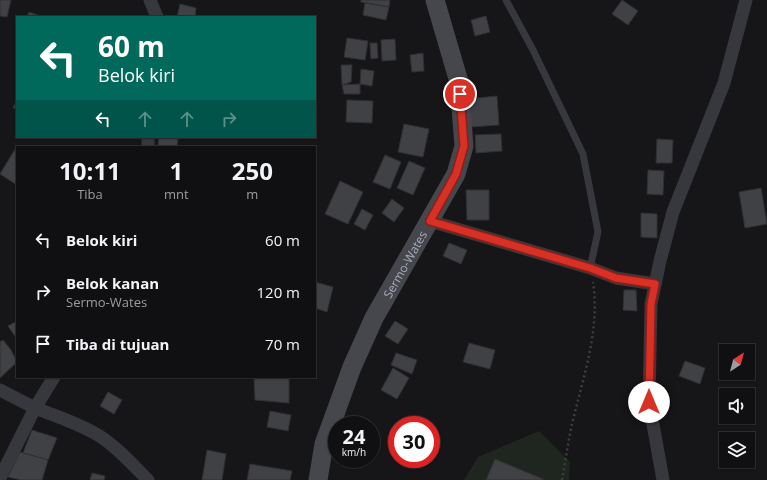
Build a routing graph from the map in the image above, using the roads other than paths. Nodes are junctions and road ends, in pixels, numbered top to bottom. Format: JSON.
{"nodes":[{"id":1,"x":150,"y":0,"type":"edge"},
{"id":2,"x":435,"y":0,"type":"edge"},
{"id":3,"x":506,"y":0,"type":"edge"},
{"id":4,"x":746,"y":0,"type":"edge"},
{"id":5,"x":157,"y":16,"type":"edge"},
{"id":6,"x":430,"y":221,"type":"junction"},
{"id":7,"x":590,"y":268,"type":"junction"},
{"id":8,"x":655,"y":284,"type":"junction"},
{"id":9,"x":53,"y":378,"type":"edge"},
{"id":10,"x":0,"y":390,"type":"edge"},
{"id":11,"x":35,"y":408,"type":"junction"},
{"id":12,"x":0,"y":478,"type":"edge"},
{"id":13,"x":148,"y":480,"type":"edge"},
{"id":14,"x":318,"y":480,"type":"edge"},
{"id":15,"x":663,"y":480,"type":"edge"}],
"edges":[{"from":1,"to":5,"type":"street"},
{"from":2,"to":6,"type":"main road","name":"Sermo-Wates"},
{"from":3,"to":7,"type":"lane"},
{"from":4,"to":8,"type":"street"},
{"from":6,"to":7,"type":"street"},
{"from":6,"to":14,"type":"main road","name":"Sermo-Wates"},
{"from":7,"to":8,"type":"street"},
{"from":8,"to":15,"type":"street"},
{"from":9,"to":11,"type":"street"},
{"from":10,"to":11,"type":"street"},
{"from":11,"to":12,"type":"street"},
{"from":11,"to":13,"type":"street"}]}
